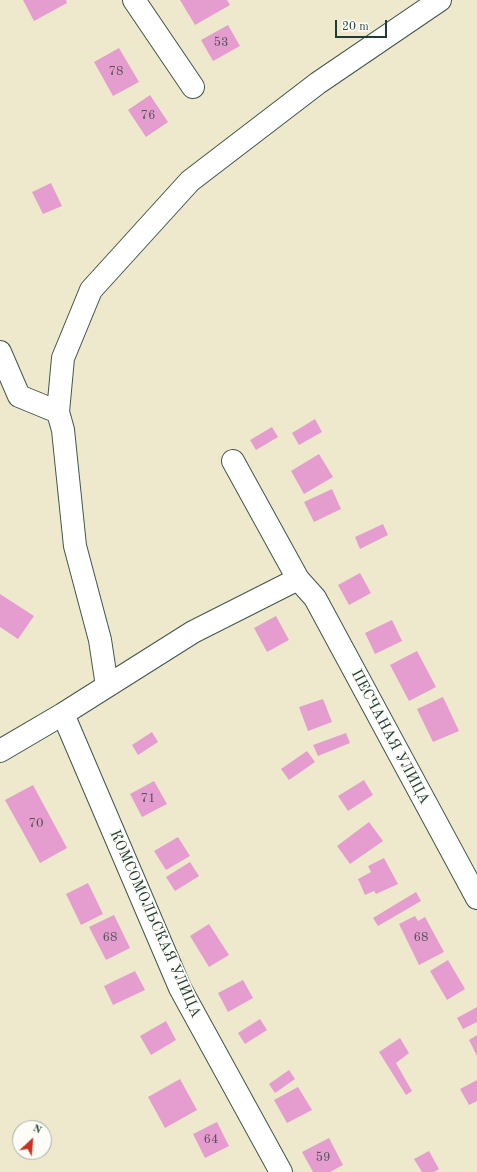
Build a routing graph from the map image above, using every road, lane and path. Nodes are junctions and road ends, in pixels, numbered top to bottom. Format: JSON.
{"nodes":[{"id":1,"x":134,"y":0,"type":"edge"},
{"id":2,"x":440,"y":0,"type":"edge"},
{"id":3,"x":193,"y":87,"type":"dead end"},
{"id":4,"x":0,"y":352,"type":"edge"},
{"id":5,"x":58,"y":412,"type":"junction"},
{"id":6,"x":234,"y":461,"type":"dead end"},
{"id":7,"x":298,"y":579,"type":"junction"},
{"id":8,"x":107,"y":686,"type":"junction"},
{"id":9,"x":63,"y":714,"type":"junction"},
{"id":10,"x":0,"y":751,"type":"edge"},
{"id":11,"x":477,"y":898,"type":"edge"},
{"id":12,"x":281,"y":1172,"type":"edge"}],
"edges":[{"from":1,"to":3,"type":"street"},
{"from":2,"to":5,"type":"street"},
{"from":4,"to":5,"type":"street"},
{"from":5,"to":8,"type":"street"},
{"from":6,"to":7,"type":"street","name":"ПЕСЧАНАЯ УЛИЦА"},
{"from":7,"to":8,"type":"street"},
{"from":7,"to":11,"type":"street","name":"ПЕСЧАНАЯ УЛИЦА"},
{"from":8,"to":9,"type":"street"},
{"from":9,"to":10,"type":"street"},
{"from":9,"to":12,"type":"street","name":"КОМСОМОЛЬСКАЯ УЛИЦА"}]}
